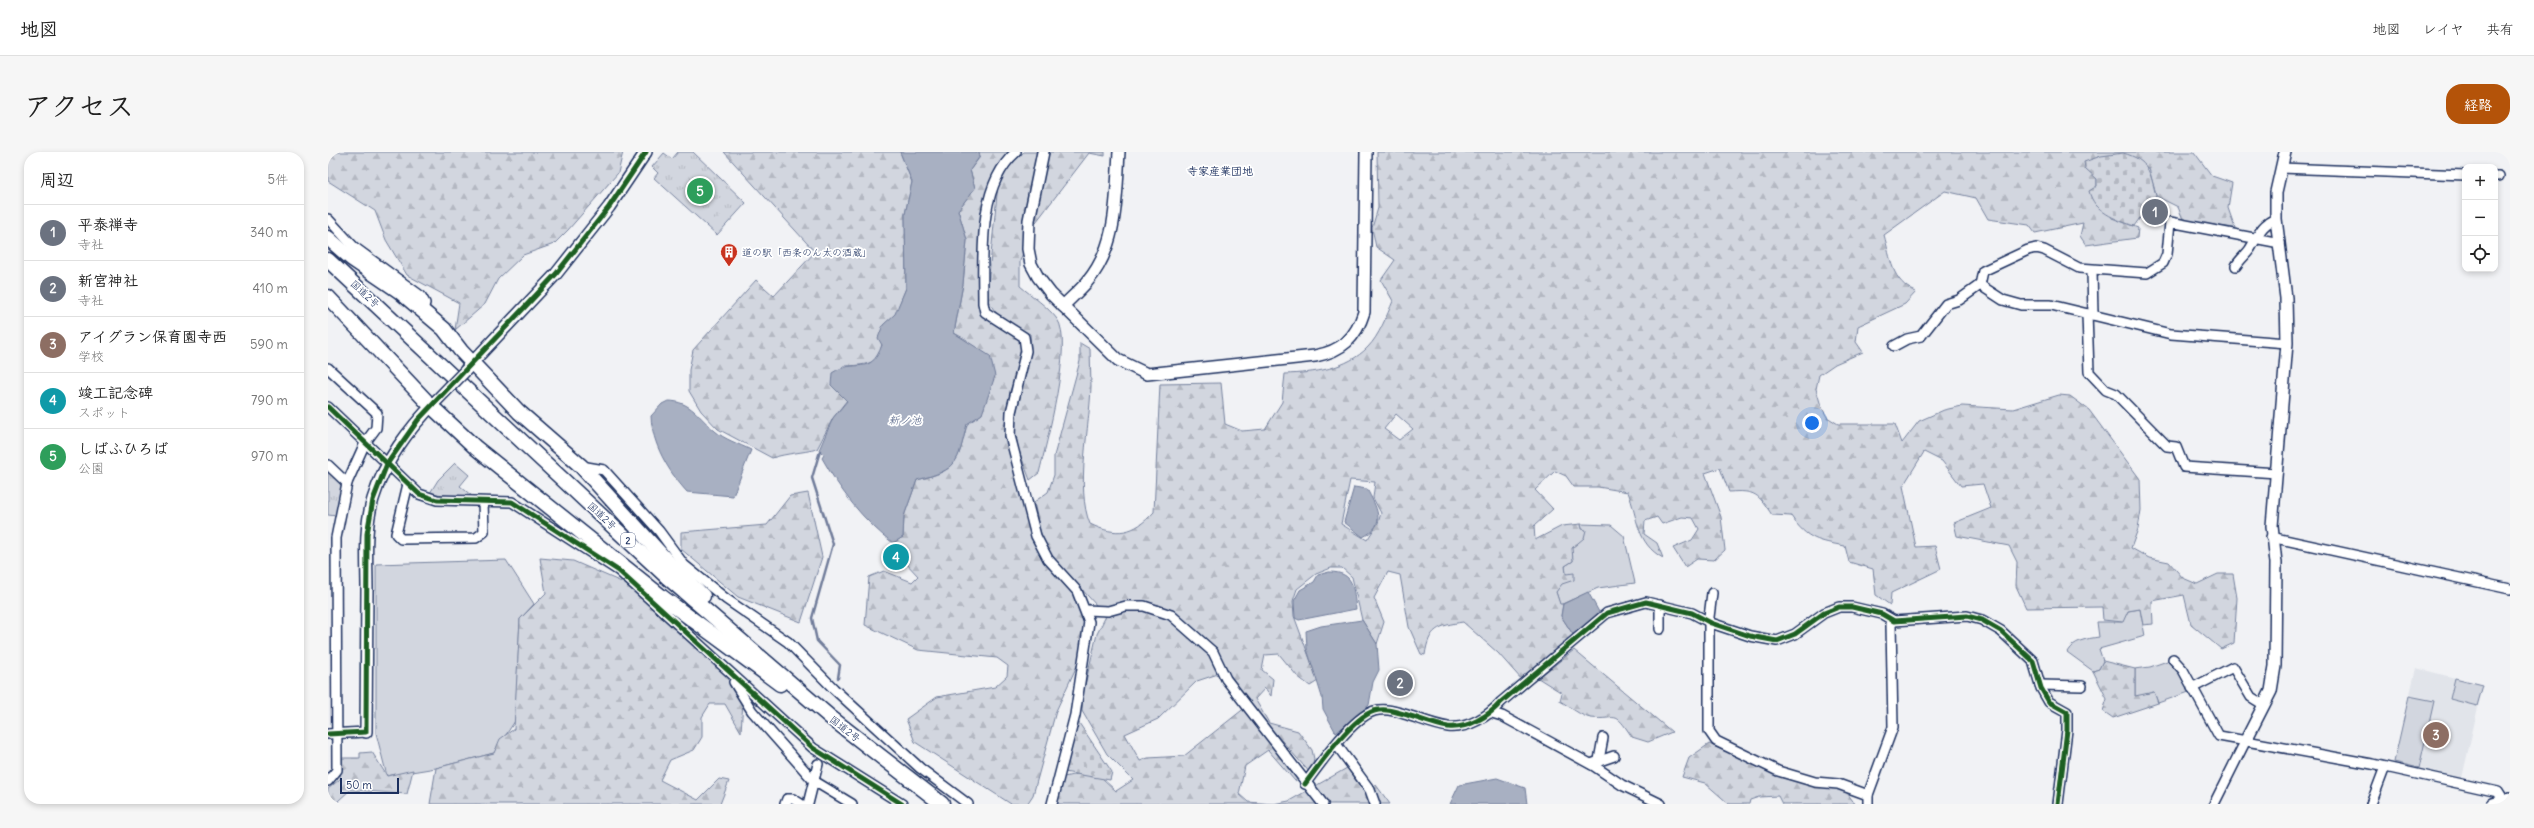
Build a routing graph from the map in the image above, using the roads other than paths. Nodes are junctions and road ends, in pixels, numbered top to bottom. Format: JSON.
{"nodes":[{"id":1,"x":646,"y":152,"type":"edge"},
{"id":2,"x":1016,"y":152,"type":"edge"},
{"id":3,"x":1043,"y":152,"type":"edge"},
{"id":4,"x":1120,"y":152,"type":"edge"},
{"id":5,"x":1366,"y":152,"type":"edge"},
{"id":6,"x":2285,"y":152,"type":"edge"},
{"id":7,"x":2281,"y":168,"type":"junction"},
{"id":8,"x":2462,"y":175,"type":"edge"},
{"id":9,"x":2276,"y":219,"type":"junction"},
{"id":10,"x":328,"y":220,"type":"edge"},
{"id":11,"x":328,"y":238,"type":"edge"},
{"id":12,"x":2255,"y":238,"type":"junction"},
{"id":13,"x":2280,"y":242,"type":"junction"},
{"id":14,"x":328,"y":260,"type":"edge"},
{"id":15,"x":2236,"y":266,"type":"dead end"},
{"id":16,"x":2092,"y":271,"type":"junction"},
{"id":17,"x":1980,"y":285,"type":"junction"},
{"id":18,"x":328,"y":297,"type":"edge"},
{"id":19,"x":1063,"y":306,"type":"junction"},
{"id":20,"x":423,"y":310,"type":"junction"},
{"id":21,"x":2090,"y":315,"type":"junction"},
{"id":22,"x":2287,"y":343,"type":"junction"},
{"id":23,"x":1894,"y":346,"type":"dead end"},
{"id":24,"x":469,"y":366,"type":"junction"},
{"id":25,"x":328,"y":368,"type":"edge"},
{"id":26,"x":434,"y":404,"type":"junction"},
{"id":27,"x":328,"y":407,"type":"edge"},
{"id":28,"x":365,"y":443,"type":"junction"},
{"id":29,"x":387,"y":464,"type":"junction"},
{"id":30,"x":328,"y":465,"type":"edge"},
{"id":31,"x":582,"y":466,"type":"junction"},
{"id":32,"x":2277,"y":473,"type":"junction"},
{"id":33,"x":347,"y":482,"type":"junction"},
{"id":34,"x":408,"y":484,"type":"junction"},
{"id":35,"x":483,"y":502,"type":"junction"},
{"id":36,"x":2272,"y":537,"type":"junction"},
{"id":37,"x":333,"y":588,"type":"edge"},
{"id":38,"x":2510,"y":589,"type":"edge"},
{"id":39,"x":1712,"y":593,"type":"dead end"},
{"id":40,"x":1660,"y":605,"type":"junction"},
{"id":41,"x":1086,"y":610,"type":"junction"},
{"id":42,"x":1894,"y":621,"type":"junction"},
{"id":43,"x":1711,"y":623,"type":"junction"},
{"id":44,"x":1660,"y":630,"type":"dead end"},
{"id":45,"x":2173,"y":660,"type":"dead end"},
{"id":46,"x":730,"y":671,"type":"junction"},
{"id":47,"x":2040,"y":685,"type":"junction"},
{"id":48,"x":795,"y":686,"type":"junction"},
{"id":49,"x":2082,"y":686,"type":"dead end"},
{"id":50,"x":2192,"y":688,"type":"junction"},
{"id":51,"x":2264,"y":705,"type":"junction"},
{"id":52,"x":1492,"y":714,"type":"junction"},
{"id":53,"x":830,"y":717,"type":"junction"},
{"id":54,"x":366,"y":732,"type":"joint"},
{"id":55,"x":332,"y":734,"type":"edge"},
{"id":56,"x":1603,"y":738,"type":"dead end"},
{"id":57,"x":2246,"y":740,"type":"junction"},
{"id":58,"x":1336,"y":744,"type":"junction"},
{"id":59,"x":1614,"y":756,"type":"dead end"},
{"id":60,"x":1595,"y":762,"type":"junction"},
{"id":61,"x":818,"y":764,"type":"dead end"},
{"id":62,"x":2385,"y":767,"type":"junction"},
{"id":63,"x":814,"y":781,"type":"junction"},
{"id":64,"x":328,"y":782,"type":"edge"},
{"id":65,"x":1305,"y":784,"type":"junction"},
{"id":66,"x":1868,"y":800,"type":"edge"},
{"id":67,"x":2502,"y":801,"type":"edge"},
{"id":68,"x":785,"y":804,"type":"edge"},
{"id":69,"x":801,"y":804,"type":"edge"},
{"id":70,"x":808,"y":804,"type":"edge"},
{"id":71,"x":852,"y":804,"type":"edge"},
{"id":72,"x":902,"y":804,"type":"edge"},
{"id":73,"x":942,"y":804,"type":"edge"},
{"id":74,"x":968,"y":804,"type":"edge"},
{"id":75,"x":1052,"y":804,"type":"edge"},
{"id":76,"x":1323,"y":804,"type":"edge"},
{"id":77,"x":1375,"y":804,"type":"edge"},
{"id":78,"x":1660,"y":804,"type":"edge"},
{"id":79,"x":2058,"y":804,"type":"edge"},
{"id":80,"x":2214,"y":804,"type":"edge"},
{"id":81,"x":2371,"y":804,"type":"edge"}],
"edges":[{"from":1,"to":24,"type":"street"},
{"from":2,"to":41,"type":"street"},
{"from":3,"to":19,"type":"street"},
{"from":4,"to":19,"type":"street"},
{"from":5,"to":19,"type":"street"},
{"from":6,"to":7,"type":"street"},
{"from":7,"to":8,"type":"street"},
{"from":7,"to":9,"type":"street"},
{"from":9,"to":12,"type":"street"},
{"from":9,"to":13,"type":"street"},
{"from":10,"to":20,"type":"street"},
{"from":11,"to":20,"type":"highway"},
{"from":12,"to":13,"type":"street"},
{"from":12,"to":15,"type":"street"},
{"from":12,"to":16,"type":"street"},
{"from":13,"to":22,"type":"street"},
{"from":14,"to":48,"type":"highway","name":"国道2号","number":"2"},
{"from":16,"to":17,"type":"street"},
{"from":16,"to":21,"type":"street"},
{"from":17,"to":21,"type":"street"},
{"from":17,"to":23,"type":"street"},
{"from":18,"to":26,"type":"highway"},
{"from":20,"to":24,"type":"highway"},
{"from":21,"to":22,"type":"street"},
{"from":21,"to":32,"type":"street"},
{"from":22,"to":32,"type":"street"},
{"from":24,"to":26,"type":"street","bridge":true},
{"from":24,"to":31,"type":"highway"},
{"from":25,"to":28,"type":"street"},
{"from":26,"to":29,"type":"street"},
{"from":26,"to":53,"type":"highway"},
{"from":27,"to":28,"type":"street"},
{"from":28,"to":29,"type":"street"},
{"from":28,"to":33,"type":"street"},
{"from":29,"to":34,"type":"street"},
{"from":29,"to":54,"type":"street"},
{"from":30,"to":33,"type":"street"},
{"from":31,"to":48,"type":"highway"},
{"from":31,"to":74,"type":"street"},
{"from":32,"to":36,"type":"street"},
{"from":33,"to":37,"type":"street"},
{"from":34,"to":35,"type":"street"},
{"from":34,"to":35,"type":"street"},
{"from":35,"to":46,"type":"street"},
{"from":36,"to":38,"type":"street"},
{"from":36,"to":51,"type":"street"},
{"from":37,"to":55,"type":"street"},
{"from":39,"to":43,"type":"street"},
{"from":40,"to":43,"type":"street"},
{"from":40,"to":44,"type":"street"},
{"from":40,"to":52,"type":"street"},
{"from":41,"to":65,"type":"street"},
{"from":41,"to":75,"type":"street"},
{"from":42,"to":43,"type":"street"},
{"from":42,"to":47,"type":"street"},
{"from":42,"to":66,"type":"street"},
{"from":43,"to":66,"type":"street"},
{"from":45,"to":50,"type":"street"},
{"from":46,"to":63,"type":"street"},
{"from":46,"to":72,"type":"street"},
{"from":47,"to":49,"type":"street"},
{"from":47,"to":79,"type":"street"},
{"from":48,"to":53,"type":"highway","name":"国道2号","number":"2"},
{"from":50,"to":51,"type":"street"},
{"from":50,"to":57,"type":"street"},
{"from":51,"to":57,"type":"street"},
{"from":52,"to":58,"type":"street"},
{"from":52,"to":60,"type":"street"},
{"from":53,"to":73,"type":"highway","name":"国道2号","number":"2"},
{"from":54,"to":55,"type":"street"},
{"from":55,"to":64,"type":"street"},
{"from":56,"to":60,"type":"street"},
{"from":57,"to":62,"type":"street"},
{"from":57,"to":80,"type":"street"},
{"from":58,"to":65,"type":"street"},
{"from":58,"to":77,"type":"street"},
{"from":59,"to":60,"type":"street"},
{"from":60,"to":78,"type":"street"},
{"from":61,"to":63,"type":"street"},
{"from":62,"to":67,"type":"street"},
{"from":62,"to":81,"type":"street"},
{"from":63,"to":70,"type":"street"},
{"from":63,"to":71,"type":"street"},
{"from":65,"to":76,"type":"street"},
{"from":68,"to":69,"type":"street"}]}
